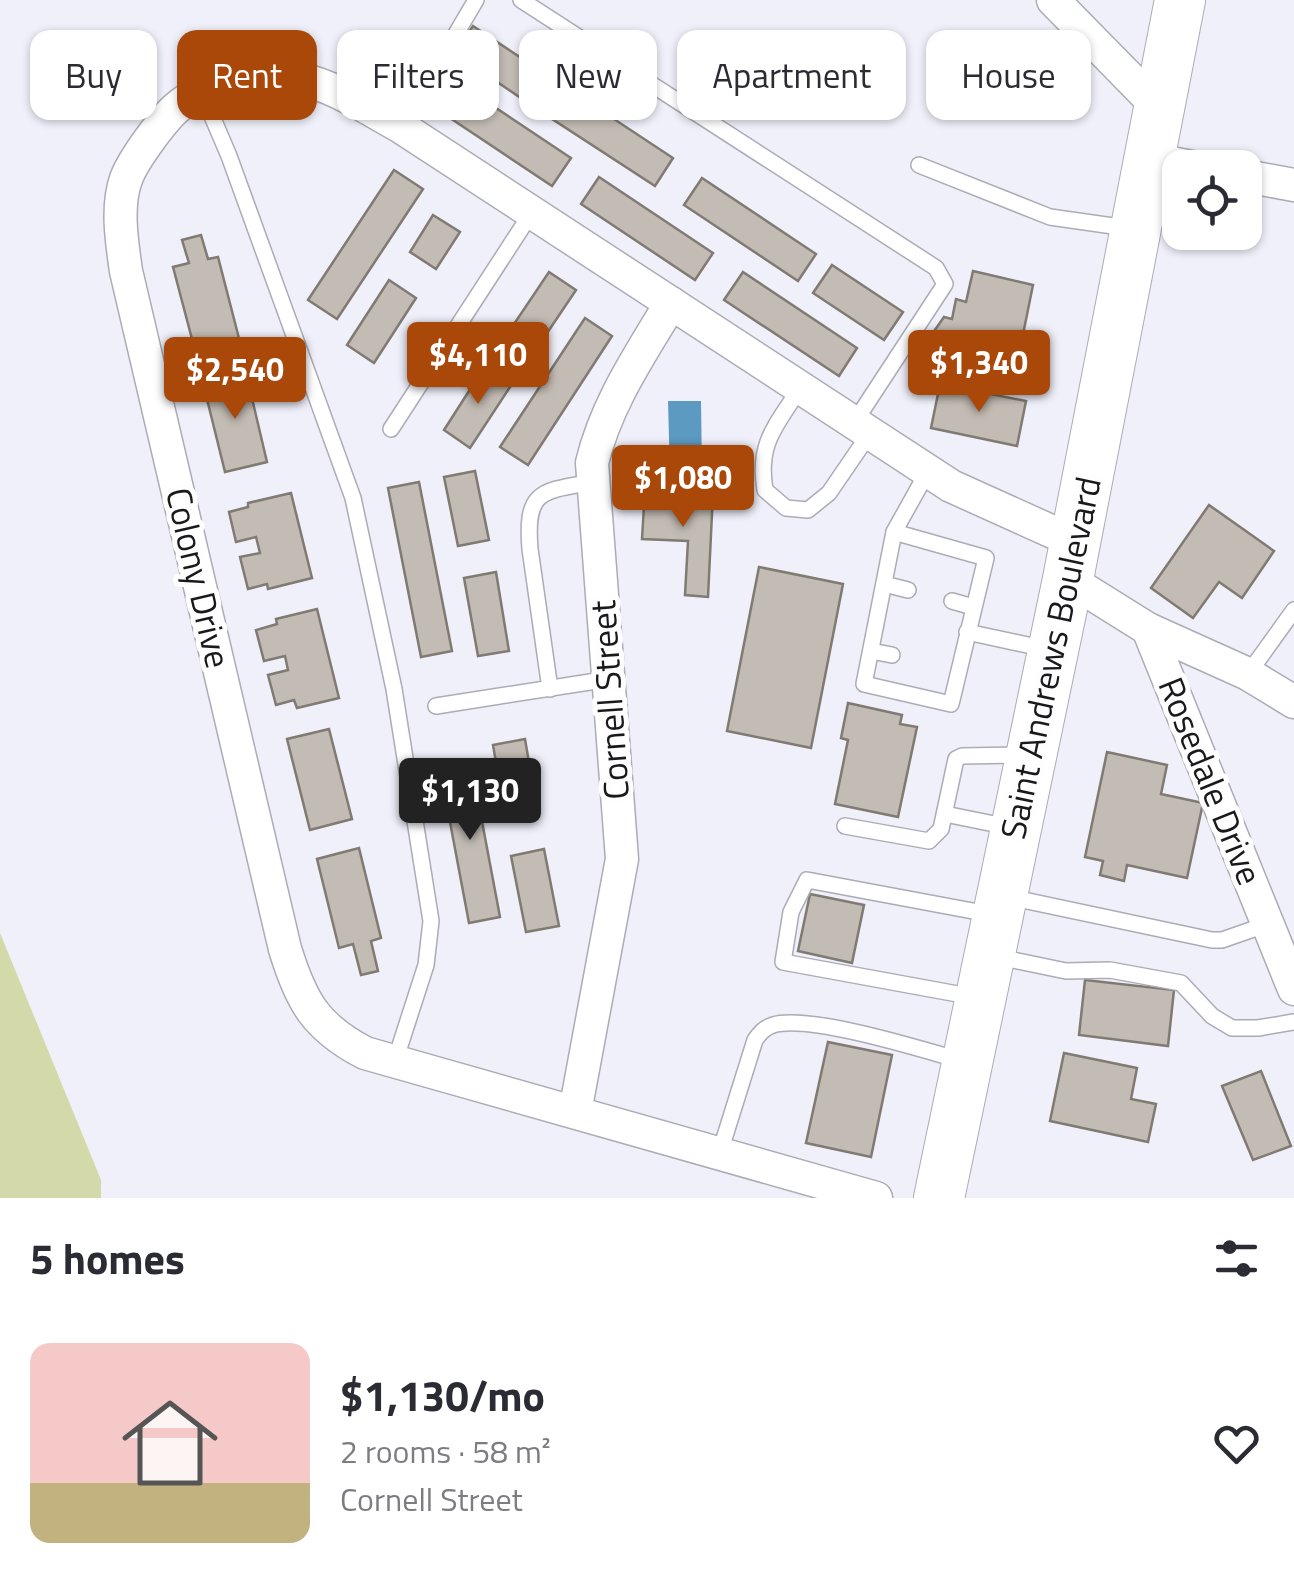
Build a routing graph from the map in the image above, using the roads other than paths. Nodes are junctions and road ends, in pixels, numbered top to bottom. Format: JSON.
{"nodes":[{"id":1,"x":476,"y":0,"type":"edge"},
{"id":2,"x":522,"y":0,"type":"edge"},
{"id":3,"x":1052,"y":0,"type":"edge"},
{"id":4,"x":1180,"y":0,"type":"edge"},
{"id":5,"x":317,"y":84,"type":"edge"},
{"id":6,"x":177,"y":108,"type":"edge"},
{"id":7,"x":1159,"y":108,"type":"junction"},
{"id":8,"x":214,"y":120,"type":"edge"},
{"id":9,"x":401,"y":127,"type":"junction"},
{"id":10,"x":1170,"y":150,"type":"edge"},
{"id":11,"x":919,"y":165,"type":"dead end"},
{"id":12,"x":1262,"y":179,"type":"edge"},
{"id":13,"x":1162,"y":183,"type":"edge"},
{"id":14,"x":1294,"y":185,"type":"edge"},
{"id":15,"x":532,"y":212,"type":"junction"},
{"id":16,"x":1136,"y":230,"type":"junction"},
{"id":17,"x":671,"y":303,"type":"junction"},
{"id":18,"x":800,"y":388,"type":"junction"},
{"id":19,"x":391,"y":428,"type":"dead end"},
{"id":20,"x":862,"y":428,"type":"junction"},
{"id":21,"x":928,"y":472,"type":"junction"},
{"id":22,"x":594,"y":482,"type":"junction"},
{"id":23,"x":894,"y":532,"type":"junction"},
{"id":24,"x":1072,"y":560,"type":"junction"},
{"id":25,"x":884,"y":584,"type":"junction"},
{"id":26,"x":908,"y":590,"type":"dead end"},
{"id":27,"x":952,"y":602,"type":"dead end"},
{"id":28,"x":973,"y":607,"type":"junction"},
{"id":29,"x":1294,"y":610,"type":"edge"},
{"id":30,"x":1148,"y":630,"type":"junction"},
{"id":31,"x":967,"y":632,"type":"junction"},
{"id":32,"x":870,"y":650,"type":"junction"},
{"id":33,"x":1053,"y":650,"type":"junction"},
{"id":34,"x":892,"y":655,"type":"dead end"},
{"id":35,"x":940,"y":665,"type":"dead end"},
{"id":36,"x":959,"y":668,"type":"junction"},
{"id":37,"x":1248,"y":674,"type":"junction"},
{"id":38,"x":609,"y":679,"type":"junction"},
{"id":39,"x":550,"y":689,"type":"junction"},
{"id":40,"x":1294,"y":702,"type":"edge"},
{"id":41,"x":436,"y":706,"type":"dead end"},
{"id":42,"x":1031,"y":754,"type":"junction"},
{"id":43,"x":944,"y":814,"type":"junction"},
{"id":44,"x":846,"y":826,"type":"dead end"},
{"id":45,"x":1016,"y":828,"type":"junction"},
{"id":46,"x":1268,"y":924,"type":"junction"},
{"id":47,"x":993,"y":941,"type":"junction"},
{"id":48,"x":1294,"y":989,"type":"edge"},
{"id":49,"x":1294,"y":1022,"type":"edge"},
{"id":50,"x":394,"y":1061,"type":"junction"},
{"id":51,"x":968,"y":1062,"type":"junction"},
{"id":52,"x":575,"y":1112,"type":"junction"},
{"id":53,"x":719,"y":1155,"type":"junction"},
{"id":54,"x":876,"y":1198,"type":"edge"},
{"id":55,"x":940,"y":1198,"type":"edge"}],
"edges":[{"from":1,"to":9,"type":"lane"},
{"from":2,"to":20,"type":"lane"},
{"from":3,"to":7,"type":"street"},
{"from":4,"to":7,"type":"main road","name":"Saint Andrews Boulevard"},
{"from":5,"to":9,"type":"street","name":"Colony Drive"},
{"from":6,"to":50,"type":"street","name":"Colony Drive"},
{"from":7,"to":10,"type":"main road","name":"Saint Andrews Boulevard"},
{"from":8,"to":50,"type":"lane"},
{"from":9,"to":15,"type":"street","name":"Colony Drive"},
{"from":11,"to":16,"type":"lane"},
{"from":12,"to":14,"type":"street"},
{"from":13,"to":16,"type":"main road","name":"Saint Andrews Boulevard"},
{"from":15,"to":17,"type":"street","name":"Colony Drive"},
{"from":15,"to":19,"type":"lane"},
{"from":16,"to":24,"type":"main road","name":"Saint Andrews Boulevard"},
{"from":17,"to":18,"type":"street","name":"Colony Drive"},
{"from":17,"to":22,"type":"street","name":"Cornell Street"},
{"from":18,"to":20,"type":"street","name":"Colony Drive"},
{"from":18,"to":20,"type":"lane"},
{"from":20,"to":21,"type":"street","name":"Colony Drive"},
{"from":21,"to":23,"type":"lane"},
{"from":21,"to":24,"type":"street","name":"Colony Drive"},
{"from":22,"to":38,"type":"street","name":"Cornell Street"},
{"from":22,"to":39,"type":"lane"},
{"from":23,"to":25,"type":"lane"},
{"from":23,"to":28,"type":"lane"},
{"from":24,"to":30,"type":"street","name":"Colony Drive"},
{"from":24,"to":33,"type":"main road","name":"Saint Andrews Boulevard"},
{"from":25,"to":26,"type":"lane"},
{"from":25,"to":32,"type":"lane"},
{"from":27,"to":28,"type":"lane"},
{"from":28,"to":31,"type":"lane"},
{"from":29,"to":37,"type":"lane"},
{"from":30,"to":37,"type":"street","name":"Colony Drive"},
{"from":30,"to":46,"type":"street","name":"Rosedale Drive"},
{"from":31,"to":33,"type":"lane"},
{"from":31,"to":36,"type":"lane"},
{"from":32,"to":34,"type":"lane"},
{"from":32,"to":36,"type":"lane"},
{"from":33,"to":42,"type":"main road","name":"Saint Andrews Boulevard"},
{"from":35,"to":36,"type":"lane"},
{"from":37,"to":40,"type":"street","name":"Colony Drive"},
{"from":38,"to":39,"type":"lane"},
{"from":38,"to":52,"type":"street","name":"Cornell Street"},
{"from":39,"to":41,"type":"lane"},
{"from":42,"to":43,"type":"lane"},
{"from":42,"to":45,"type":"main road","name":"Saint Andrews Boulevard"},
{"from":43,"to":44,"type":"lane"},
{"from":43,"to":45,"type":"lane"},
{"from":45,"to":47,"type":"main road","name":"Saint Andrews Boulevard"},
{"from":46,"to":47,"type":"lane"},
{"from":46,"to":48,"type":"street","name":"Rosedale Drive"},
{"from":47,"to":47,"type":"lane"},
{"from":47,"to":49,"type":"lane"},
{"from":47,"to":51,"type":"main road","name":"Saint Andrews Boulevard"},
{"from":50,"to":52,"type":"street","name":"Colony Drive"},
{"from":51,"to":53,"type":"lane"},
{"from":51,"to":55,"type":"main road","name":"Saint Andrews Boulevard"},
{"from":52,"to":53,"type":"street","name":"Colony Drive"},
{"from":53,"to":54,"type":"street","name":"Colony Drive"}]}
